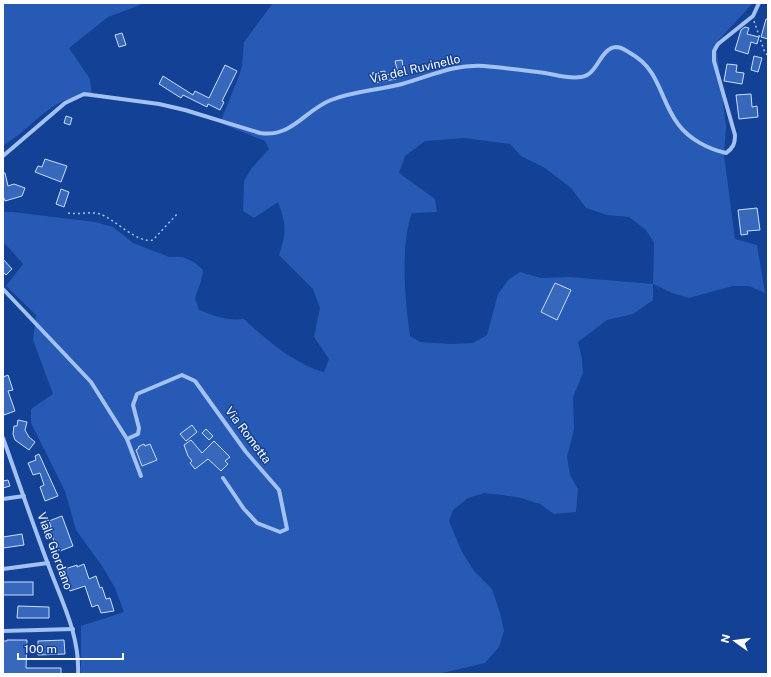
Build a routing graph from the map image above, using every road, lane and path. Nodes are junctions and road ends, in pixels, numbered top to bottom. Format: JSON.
{"nodes":[{"id":1,"x":759,"y":3,"type":"edge"},
{"id":2,"x":753,"y":16,"type":"junction"},
{"id":3,"x":768,"y":55,"type":"edge"},
{"id":4,"x":3,"y":156,"type":"edge"},
{"id":5,"x":68,"y":213,"type":"dead end"},
{"id":6,"x":178,"y":213,"type":"dead end"},
{"id":7,"x":3,"y":289,"type":"edge"},
{"id":8,"x":3,"y":438,"type":"edge"},
{"id":9,"x":127,"y":439,"type":"junction"},
{"id":10,"x":141,"y":476,"type":"dead end"},
{"id":11,"x":223,"y":478,"type":"dead end"},
{"id":12,"x":24,"y":496,"type":"junction"},
{"id":13,"x":3,"y":499,"type":"edge"},
{"id":14,"x":48,"y":563,"type":"junction"},
{"id":15,"x":3,"y":569,"type":"edge"},
{"id":16,"x":73,"y":629,"type":"junction"},
{"id":17,"x":3,"y":631,"type":"edge"},
{"id":18,"x":78,"y":674,"type":"edge"}],
"edges":[{"from":1,"to":2,"type":"street","name":"Via del Ruvinello"},
{"from":2,"to":3,"type":"path"},
{"from":2,"to":4,"type":"street","name":"Via del Ruvinello"},
{"from":5,"to":6,"type":"path"},
{"from":7,"to":9,"type":"street"},
{"from":8,"to":12,"type":"street","name":"Viale Giordano"},
{"from":9,"to":10,"type":"street"},
{"from":9,"to":11,"type":"street","name":"Via Rometta"},
{"from":12,"to":13,"type":"street"},
{"from":12,"to":14,"type":"street","name":"Viale Giordano"},
{"from":14,"to":15,"type":"street"},
{"from":14,"to":16,"type":"street","name":"Viale Giordano"},
{"from":16,"to":17,"type":"street"},
{"from":16,"to":18,"type":"street","name":"Viale Giordano"}]}
